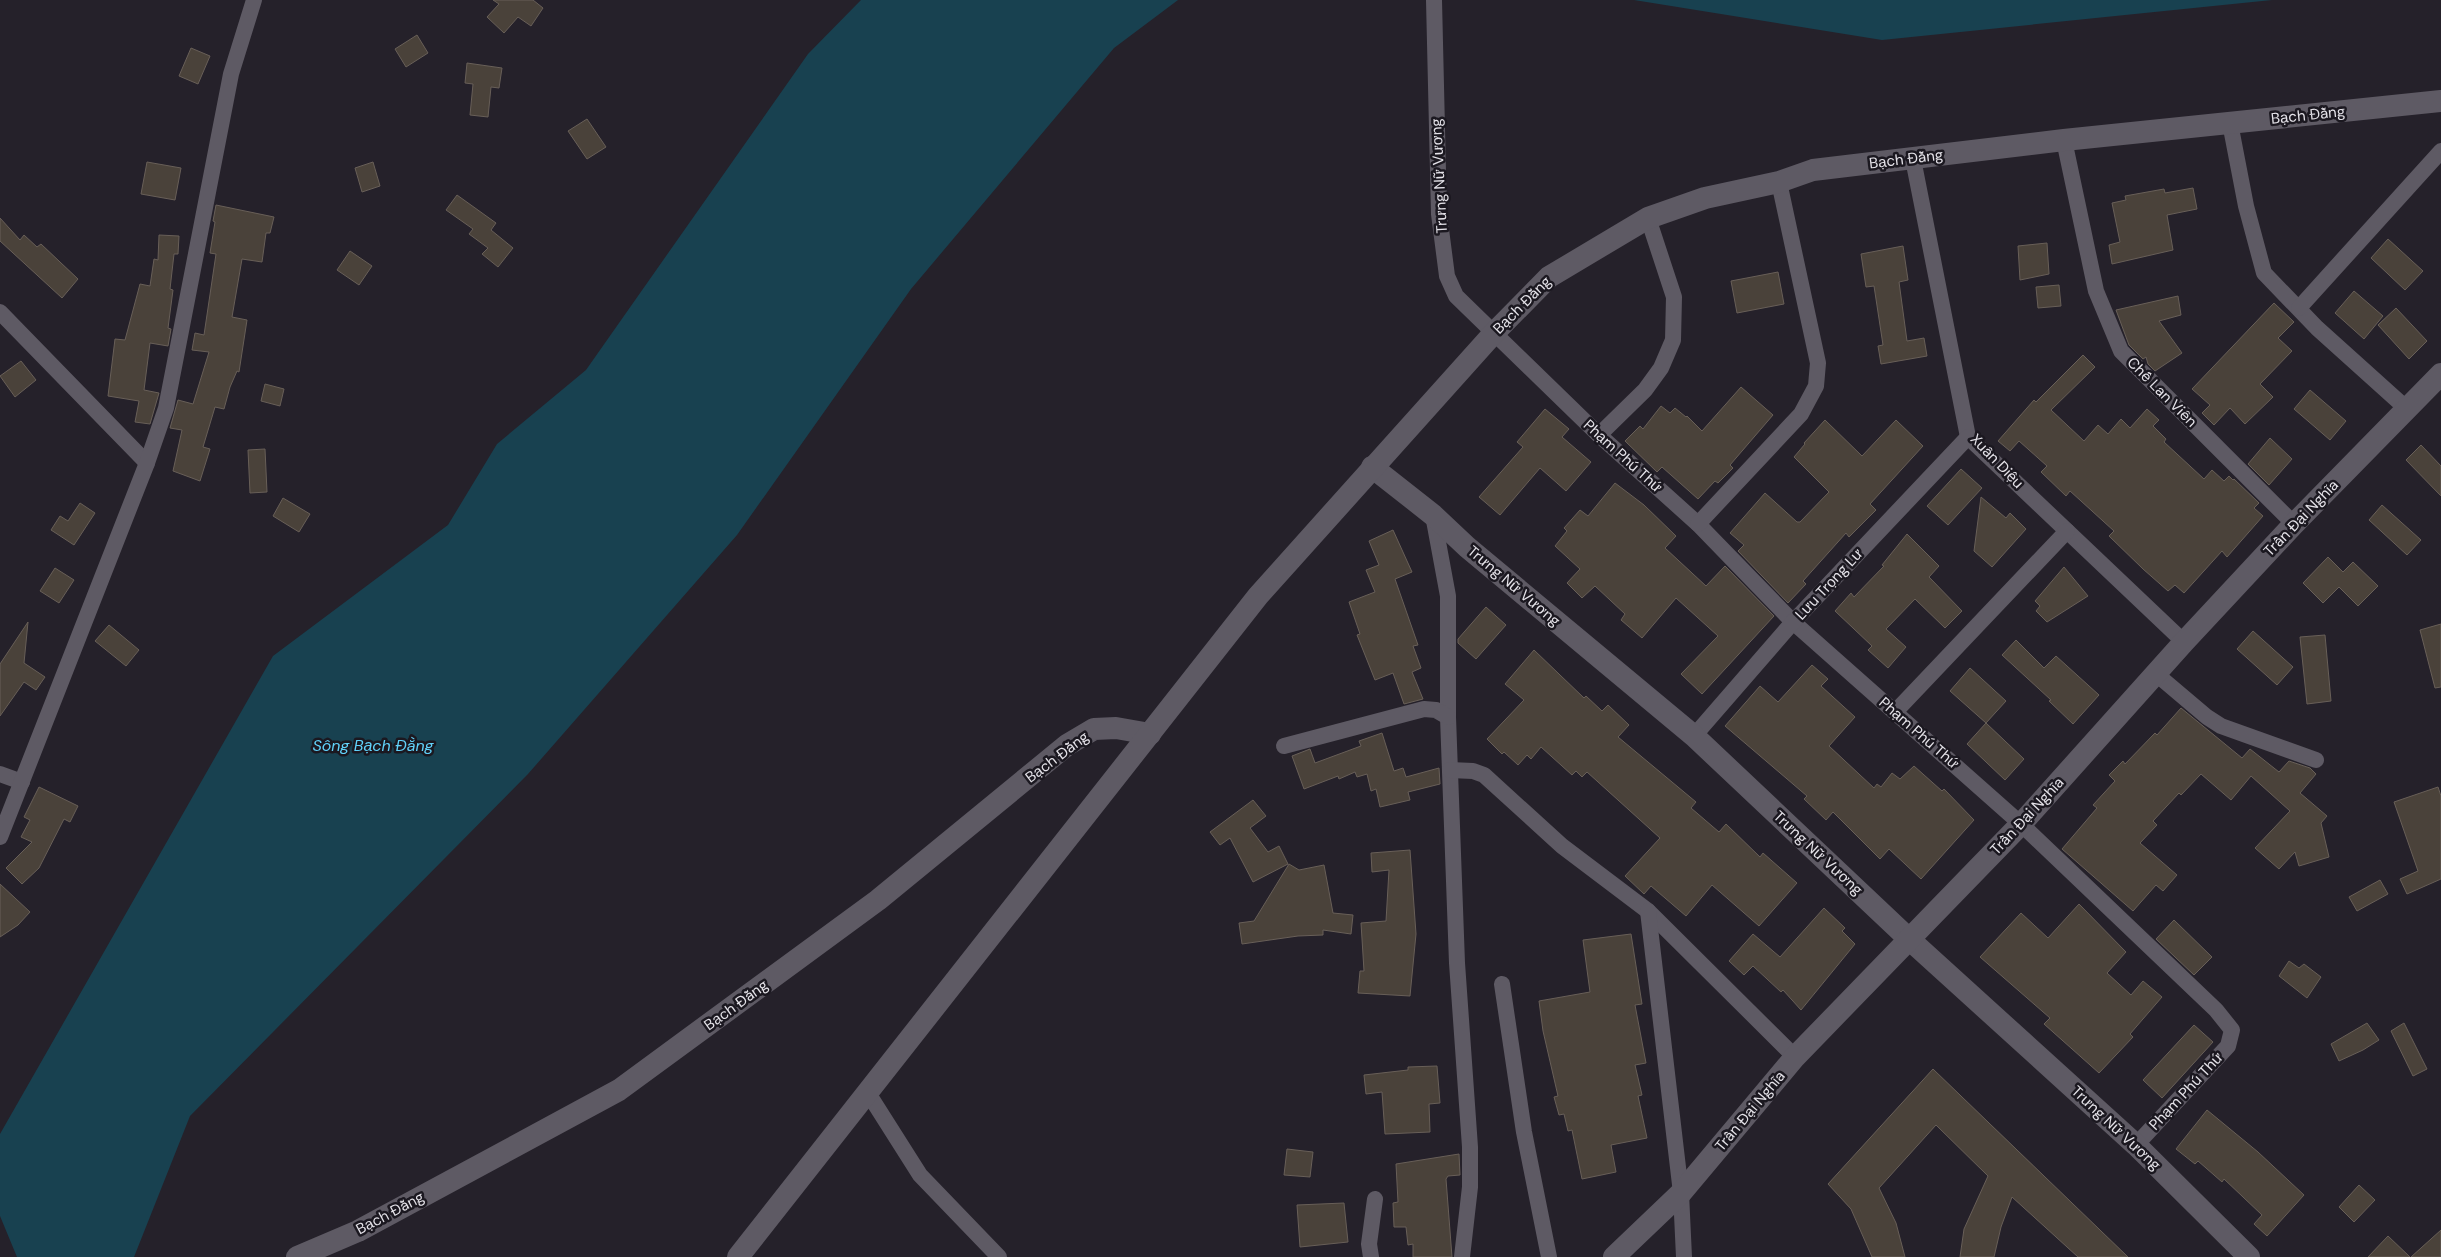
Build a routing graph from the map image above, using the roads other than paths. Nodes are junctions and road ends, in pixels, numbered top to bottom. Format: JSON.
{"nodes":[{"id":1,"x":254,"y":0,"type":"edge"},
{"id":2,"x":1434,"y":0,"type":"edge"},
{"id":3,"x":2441,"y":101,"type":"edge"},
{"id":4,"x":2230,"y":123,"type":"junction"},
{"id":5,"x":2064,"y":140,"type":"junction"},
{"id":6,"x":2441,"y":151,"type":"edge"},
{"id":7,"x":1913,"y":159,"type":"junction"},
{"id":8,"x":1779,"y":182,"type":"junction"},
{"id":9,"x":1648,"y":218,"type":"junction"},
{"id":10,"x":2299,"y":308,"type":"junction"},
{"id":11,"x":0,"y":312,"type":"edge"},
{"id":12,"x":1493,"y":334,"type":"junction"},
{"id":13,"x":2441,"y":374,"type":"edge"},
{"id":14,"x":2407,"y":409,"type":"junction"},
{"id":15,"x":1599,"y":435,"type":"junction"},
{"id":16,"x":1968,"y":437,"type":"junction"},
{"id":17,"x":147,"y":463,"type":"junction"},
{"id":18,"x":1372,"y":467,"type":"junction"},
{"id":19,"x":1433,"y":515,"type":"junction"},
{"id":20,"x":1698,"y":524,"type":"junction"},
{"id":21,"x":2294,"y":524,"type":"junction"},
{"id":22,"x":2067,"y":531,"type":"junction"},
{"id":23,"x":1793,"y":622,"type":"junction"},
{"id":24,"x":2184,"y":642,"type":"junction"},
{"id":25,"x":2155,"y":673,"type":"junction"},
{"id":26,"x":1895,"y":712,"type":"junction"},
{"id":27,"x":1448,"y":717,"type":"junction"},
{"id":28,"x":1150,"y":734,"type":"junction"},
{"id":29,"x":1694,"y":736,"type":"junction"},
{"id":30,"x":1284,"y":746,"type":"dead end"},
{"id":31,"x":2316,"y":760,"type":"dead end"},
{"id":32,"x":1450,"y":770,"type":"junction"},
{"id":33,"x":0,"y":774,"type":"edge"},
{"id":34,"x":22,"y":782,"type":"junction"},
{"id":35,"x":2021,"y":824,"type":"junction"},
{"id":36,"x":0,"y":837,"type":"edge"},
{"id":37,"x":1648,"y":911,"type":"junction"},
{"id":38,"x":1909,"y":939,"type":"junction"},
{"id":39,"x":1502,"y":984,"type":"dead end"},
{"id":40,"x":1795,"y":1057,"type":"junction"},
{"id":41,"x":868,"y":1093,"type":"junction"},
{"id":42,"x":2136,"y":1145,"type":"junction"},
{"id":43,"x":1681,"y":1192,"type":"junction"},
{"id":44,"x":1375,"y":1199,"type":"dead end"},
{"id":45,"x":296,"y":1257,"type":"edge"},
{"id":46,"x":738,"y":1257,"type":"edge"},
{"id":47,"x":999,"y":1257,"type":"edge"},
{"id":48,"x":1371,"y":1257,"type":"edge"},
{"id":49,"x":1462,"y":1257,"type":"edge"},
{"id":50,"x":1549,"y":1257,"type":"edge"},
{"id":51,"x":1614,"y":1257,"type":"edge"},
{"id":52,"x":1684,"y":1257,"type":"edge"},
{"id":53,"x":2249,"y":1257,"type":"edge"}],
"edges":[{"from":1,"to":17,"type":"street"},
{"from":2,"to":12,"type":"street","name":"Trưng Nữ Vương"},
{"from":3,"to":4,"type":"street","name":"Bạch Đằng"},
{"from":4,"to":5,"type":"street","name":"Bạch Đằng"},
{"from":4,"to":10,"type":"street"},
{"from":5,"to":7,"type":"street","name":"Bạch Đằng"},
{"from":5,"to":21,"type":"street","name":"Chế Lan Viên"},
{"from":6,"to":10,"type":"street"},
{"from":7,"to":8,"type":"street","name":"Bạch Đằng"},
{"from":7,"to":16,"type":"street","name":"Xuân Diệu"},
{"from":8,"to":9,"type":"street","name":"Bạch Đằng"},
{"from":8,"to":20,"type":"street"},
{"from":9,"to":12,"type":"street","name":"Bạch Đằng"},
{"from":9,"to":15,"type":"street"},
{"from":10,"to":14,"type":"street"},
{"from":11,"to":17,"type":"street"},
{"from":12,"to":15,"type":"street","name":"Phạm Phú Thứ"},
{"from":12,"to":18,"type":"street","name":"Bạch Đằng"},
{"from":13,"to":14,"type":"street","name":"Trần Đại Nghĩa"},
{"from":14,"to":21,"type":"street","name":"Trần Đại Nghĩa"},
{"from":15,"to":20,"type":"street","name":"Phạm Phú Thứ"},
{"from":16,"to":22,"type":"street","name":"Xuân Diệu"},
{"from":16,"to":23,"type":"street","name":"Lưu Trọng Lư"},
{"from":17,"to":34,"type":"street"},
{"from":18,"to":19,"type":"street","name":"Trưng Nữ Vương"},
{"from":18,"to":28,"type":"street","name":"Bạch Đằng"},
{"from":19,"to":27,"type":"street"},
{"from":19,"to":29,"type":"street","name":"Trưng Nữ Vương"},
{"from":20,"to":23,"type":"street","name":"Phạm Phú Thứ"},
{"from":21,"to":24,"type":"street","name":"Trần Đại Nghĩa"},
{"from":22,"to":24,"type":"street","name":"Xuân Diệu"},
{"from":22,"to":26,"type":"street"},
{"from":23,"to":26,"type":"street","name":"Phạm Phú Thứ"},
{"from":23,"to":29,"type":"street","name":"Lưu Trọng Lư"},
{"from":24,"to":25,"type":"street","name":"Trần Đại Nghĩa"},
{"from":25,"to":31,"type":"street"},
{"from":25,"to":35,"type":"street","name":"Trần Đại Nghĩa"},
{"from":26,"to":35,"type":"street","name":"Phạm Phú Thứ"},
{"from":27,"to":30,"type":"street"},
{"from":27,"to":32,"type":"street"},
{"from":28,"to":41,"type":"street","name":"Bạch Đằng"},
{"from":28,"to":45,"type":"street","name":"Bạch Đằng"},
{"from":29,"to":38,"type":"street","name":"Trưng Nữ Vương"},
{"from":32,"to":37,"type":"street"},
{"from":32,"to":49,"type":"street"},
{"from":33,"to":34,"type":"street"},
{"from":34,"to":36,"type":"street"},
{"from":35,"to":38,"type":"street","name":"Trần Đại Nghĩa"},
{"from":35,"to":42,"type":"street","name":"Phạm Phú Thứ"},
{"from":37,"to":40,"type":"street"},
{"from":37,"to":43,"type":"street"},
{"from":38,"to":40,"type":"street","name":"Trần Đại Nghĩa"},
{"from":38,"to":42,"type":"street","name":"Trưng Nữ Vương"},
{"from":39,"to":50,"type":"street"},
{"from":40,"to":43,"type":"street","name":"Trần Đại Nghĩa"},
{"from":41,"to":46,"type":"street","name":"Bạch Đằng"},
{"from":41,"to":47,"type":"street"},
{"from":42,"to":53,"type":"street","name":"Trưng Nữ Vương"},
{"from":43,"to":51,"type":"street","name":"Trần Đại Nghĩa"},
{"from":43,"to":52,"type":"street"},
{"from":44,"to":48,"type":"street"}]}
